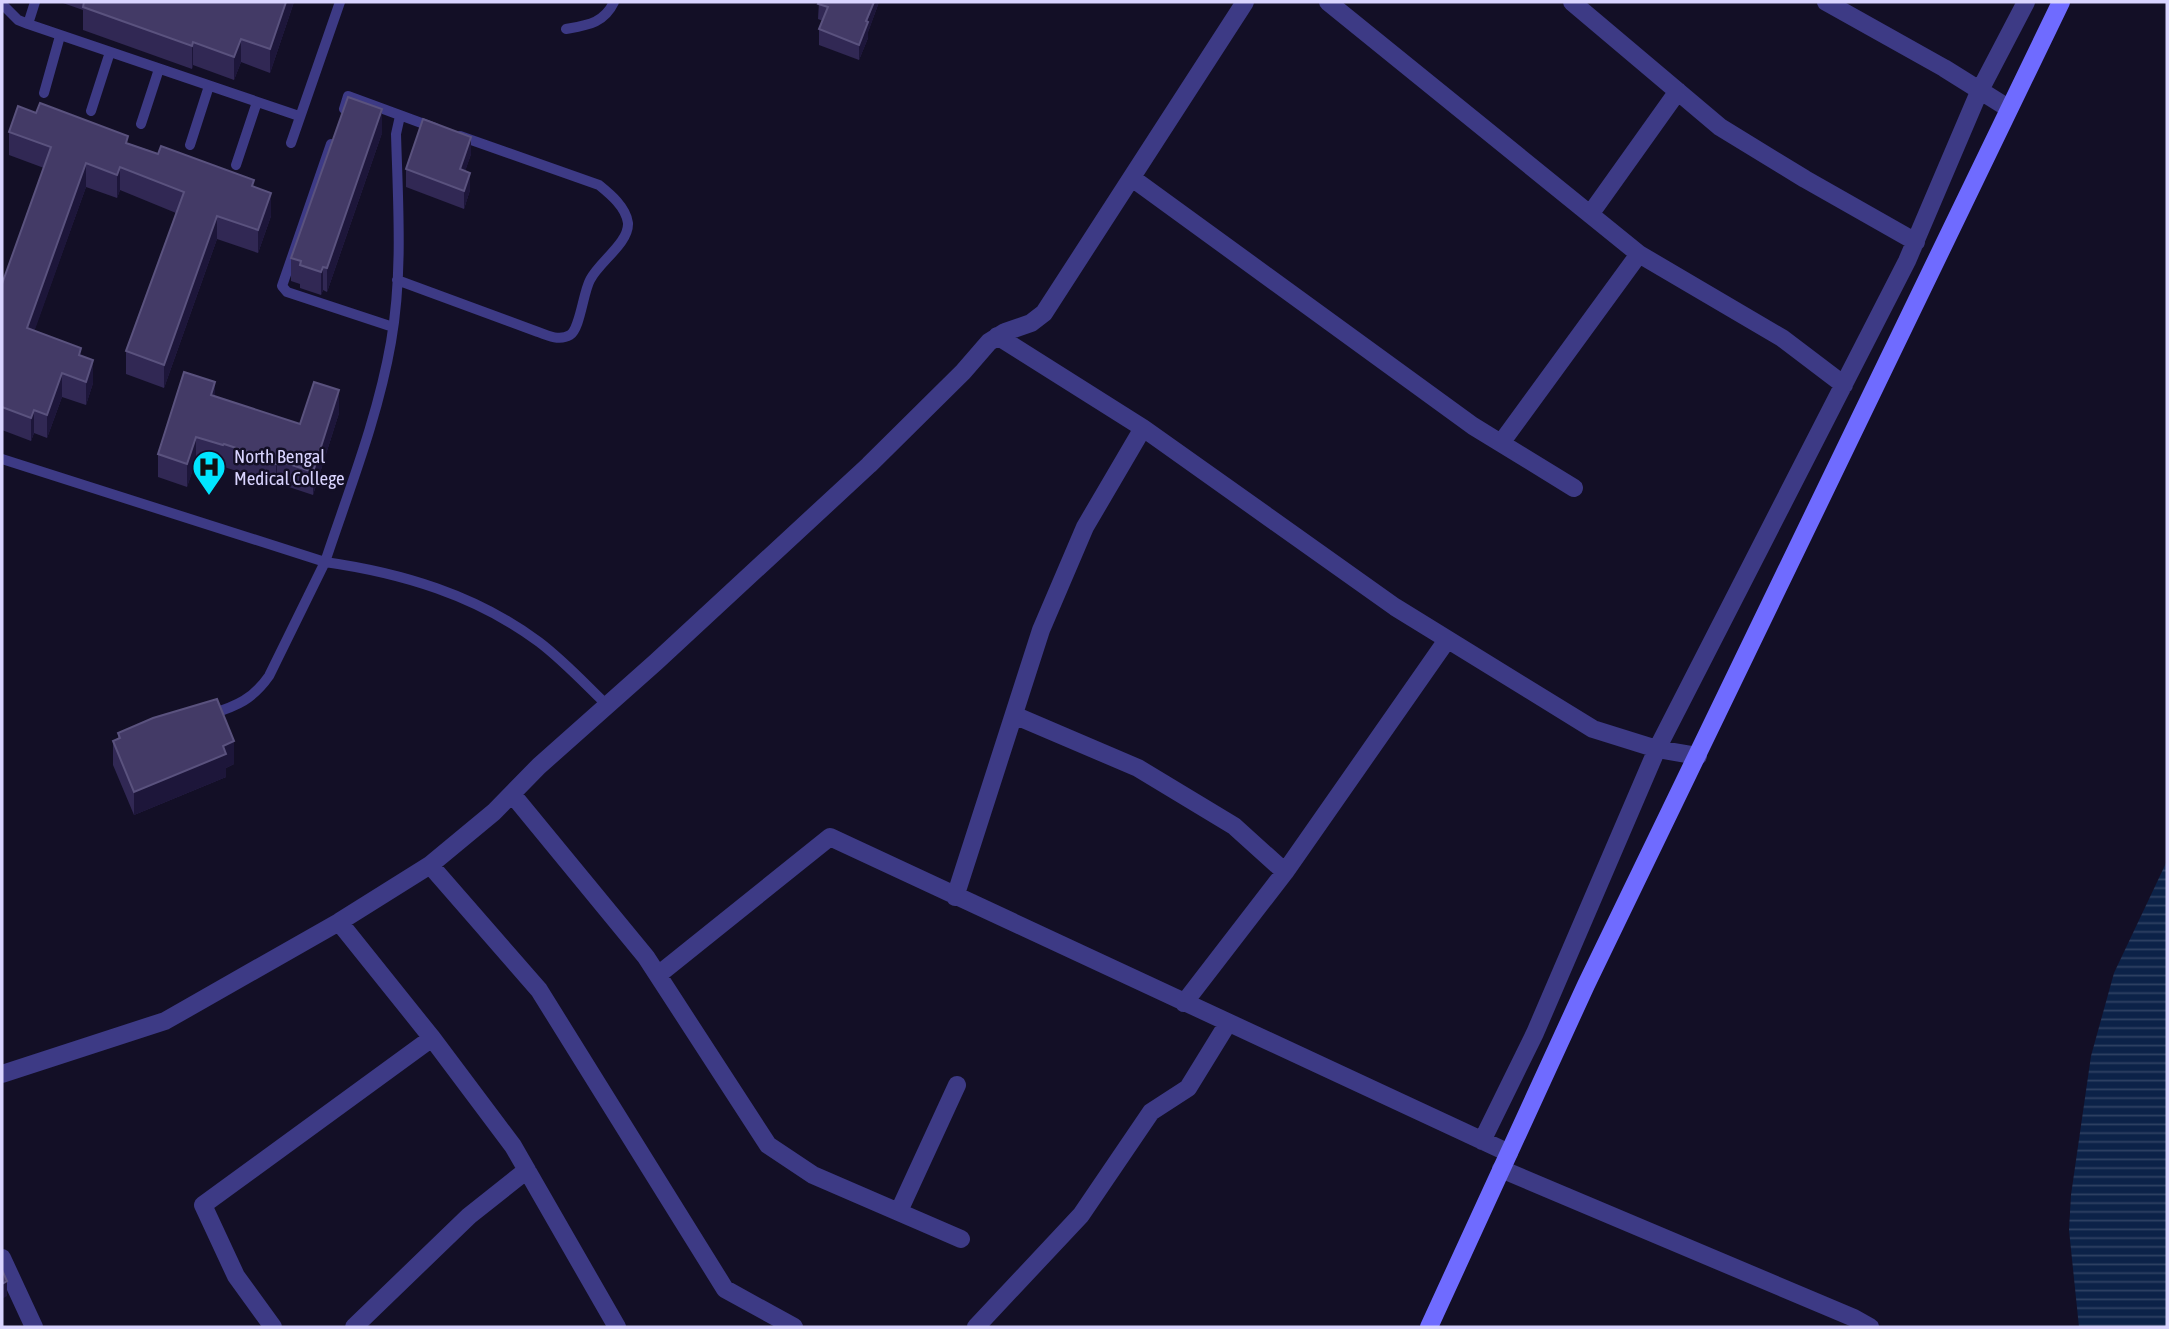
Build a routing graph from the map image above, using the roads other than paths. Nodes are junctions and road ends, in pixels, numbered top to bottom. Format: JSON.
{"nodes":[{"id":1,"x":35,"y":2,"type":"edge"},
{"id":2,"x":340,"y":2,"type":"edge"},
{"id":3,"x":614,"y":2,"type":"edge"},
{"id":4,"x":1245,"y":2,"type":"edge"},
{"id":5,"x":1328,"y":2,"type":"edge"},
{"id":6,"x":1572,"y":2,"type":"edge"},
{"id":7,"x":1826,"y":2,"type":"edge"},
{"id":8,"x":2026,"y":2,"type":"edge"},
{"id":9,"x":2061,"y":2,"type":"edge"},
{"id":10,"x":2,"y":4,"type":"edge"},
{"id":11,"x":28,"y":24,"type":"junction"},
{"id":12,"x":566,"y":29,"type":"dead end"},
{"id":13,"x":60,"y":36,"type":"junction"},
{"id":14,"x":110,"y":52,"type":"junction"},
{"id":15,"x":159,"y":69,"type":"junction"},
{"id":16,"x":209,"y":86,"type":"junction"},
{"id":17,"x":1678,"y":92,"type":"junction"},
{"id":18,"x":1979,"y":92,"type":"junction"},
{"id":19,"x":44,"y":93,"type":"dead end"},
{"id":20,"x":257,"y":102,"type":"junction"},
{"id":21,"x":2008,"y":108,"type":"junction"},
{"id":22,"x":91,"y":111,"type":"dead end"},
{"id":23,"x":400,"y":116,"type":"junction"},
{"id":24,"x":299,"y":117,"type":"junction"},
{"id":25,"x":339,"y":122,"type":"edge"},
{"id":26,"x":141,"y":124,"type":"dead end"},
{"id":27,"x":334,"y":135,"type":"edge"},
{"id":28,"x":291,"y":143,"type":"dead end"},
{"id":29,"x":190,"y":145,"type":"dead end"},
{"id":30,"x":236,"y":165,"type":"dead end"},
{"id":31,"x":1132,"y":178,"type":"junction"},
{"id":32,"x":1591,"y":213,"type":"junction"},
{"id":33,"x":1916,"y":242,"type":"junction"},
{"id":34,"x":1639,"y":254,"type":"junction"},
{"id":35,"x":397,"y":280,"type":"junction"},
{"id":36,"x":393,"y":327,"type":"junction"},
{"id":37,"x":997,"y":336,"type":"junction"},
{"id":38,"x":1844,"y":385,"type":"junction"},
{"id":39,"x":1143,"y":428,"type":"junction"},
{"id":40,"x":1501,"y":443,"type":"junction"},
{"id":41,"x":2,"y":459,"type":"edge"},
{"id":42,"x":1574,"y":488,"type":"dead end"},
{"id":43,"x":325,"y":562,"type":"junction"},
{"id":44,"x":1447,"y":640,"type":"junction"},
{"id":45,"x":607,"y":705,"type":"junction"},
{"id":46,"x":1014,"y":715,"type":"junction"},
{"id":47,"x":206,"y":716,"type":"edge"},
{"id":48,"x":1657,"y":749,"type":"junction"},
{"id":49,"x":1698,"y":756,"type":"junction"},
{"id":50,"x":512,"y":794,"type":"junction"},
{"id":51,"x":430,"y":864,"type":"junction"},
{"id":52,"x":1285,"y":872,"type":"junction"},
{"id":53,"x":955,"y":897,"type":"junction"},
{"id":54,"x":339,"y":922,"type":"junction"},
{"id":55,"x":657,"y":975,"type":"junction"},
{"id":56,"x":1184,"y":1003,"type":"junction"},
{"id":57,"x":1228,"y":1023,"type":"junction"},
{"id":58,"x":432,"y":1038,"type":"junction"},
{"id":59,"x":2,"y":1074,"type":"edge"},
{"id":60,"x":957,"y":1085,"type":"dead end"},
{"id":61,"x":1482,"y":1141,"type":"junction"},
{"id":62,"x":1505,"y":1161,"type":"junction"},
{"id":63,"x":527,"y":1170,"type":"junction"},
{"id":64,"x":899,"y":1211,"type":"junction"},
{"id":65,"x":961,"y":1239,"type":"dead end"},
{"id":66,"x":2,"y":1258,"type":"edge"},
{"id":67,"x":34,"y":1327,"type":"edge"},
{"id":68,"x":273,"y":1327,"type":"edge"},
{"id":69,"x":354,"y":1327,"type":"edge"},
{"id":70,"x":617,"y":1327,"type":"edge"},
{"id":71,"x":794,"y":1327,"type":"edge"},
{"id":72,"x":976,"y":1327,"type":"edge"},
{"id":73,"x":1429,"y":1327,"type":"edge"},
{"id":74,"x":1870,"y":1327,"type":"edge"}],
"edges":[{"from":1,"to":11,"type":"lane"},
{"from":2,"to":24,"type":"lane"},
{"from":3,"to":12,"type":"lane"},
{"from":4,"to":31,"type":"street"},
{"from":5,"to":32,"type":"street"},
{"from":6,"to":17,"type":"street"},
{"from":7,"to":18,"type":"street"},
{"from":8,"to":18,"type":"street"},
{"from":9,"to":21,"type":"street"},
{"from":10,"to":11,"type":"lane"},
{"from":11,"to":13,"type":"lane"},
{"from":13,"to":14,"type":"lane"},
{"from":13,"to":19,"type":"lane"},
{"from":14,"to":15,"type":"lane"},
{"from":14,"to":22,"type":"lane"},
{"from":15,"to":16,"type":"lane"},
{"from":15,"to":26,"type":"lane"},
{"from":16,"to":20,"type":"lane"},
{"from":16,"to":29,"type":"lane"},
{"from":17,"to":32,"type":"street"},
{"from":17,"to":33,"type":"street"},
{"from":18,"to":21,"type":"street"},
{"from":18,"to":33,"type":"street"},
{"from":20,"to":24,"type":"lane"},
{"from":20,"to":30,"type":"lane"},
{"from":21,"to":49,"type":"street"},
{"from":23,"to":25,"type":"lane"},
{"from":23,"to":35,"type":"lane"},
{"from":23,"to":35,"type":"lane"},
{"from":24,"to":28,"type":"lane"},
{"from":27,"to":36,"type":"lane"},
{"from":31,"to":37,"type":"street"},
{"from":31,"to":40,"type":"street"},
{"from":32,"to":34,"type":"street"},
{"from":33,"to":38,"type":"street"},
{"from":34,"to":38,"type":"street"},
{"from":34,"to":40,"type":"street"},
{"from":35,"to":36,"type":"lane"},
{"from":36,"to":43,"type":"lane"},
{"from":37,"to":39,"type":"street"},
{"from":37,"to":45,"type":"street"},
{"from":38,"to":48,"type":"street"},
{"from":39,"to":44,"type":"street"},
{"from":39,"to":46,"type":"street"},
{"from":40,"to":42,"type":"street"},
{"from":41,"to":43,"type":"lane"},
{"from":43,"to":45,"type":"lane"},
{"from":43,"to":47,"type":"lane"},
{"from":44,"to":48,"type":"street"},
{"from":44,"to":52,"type":"street"},
{"from":45,"to":50,"type":"street"},
{"from":46,"to":52,"type":"street"},
{"from":46,"to":53,"type":"street"},
{"from":48,"to":49,"type":"street"},
{"from":48,"to":61,"type":"street"},
{"from":49,"to":62,"type":"street"},
{"from":50,"to":51,"type":"street"},
{"from":50,"to":55,"type":"street"},
{"from":51,"to":54,"type":"street"},
{"from":51,"to":71,"type":"street"},
{"from":52,"to":56,"type":"street"},
{"from":53,"to":55,"type":"street"},
{"from":53,"to":56,"type":"street"},
{"from":54,"to":58,"type":"street"},
{"from":54,"to":59,"type":"street"},
{"from":55,"to":64,"type":"street"},
{"from":56,"to":57,"type":"street"},
{"from":57,"to":61,"type":"street"},
{"from":57,"to":72,"type":"street"},
{"from":58,"to":63,"type":"street"},
{"from":58,"to":68,"type":"street"},
{"from":60,"to":64,"type":"street"},
{"from":61,"to":62,"type":"street"},
{"from":62,"to":73,"type":"street"},
{"from":62,"to":74,"type":"street"},
{"from":63,"to":69,"type":"street"},
{"from":63,"to":70,"type":"street"},
{"from":64,"to":65,"type":"street"},
{"from":66,"to":67,"type":"street"}]}
